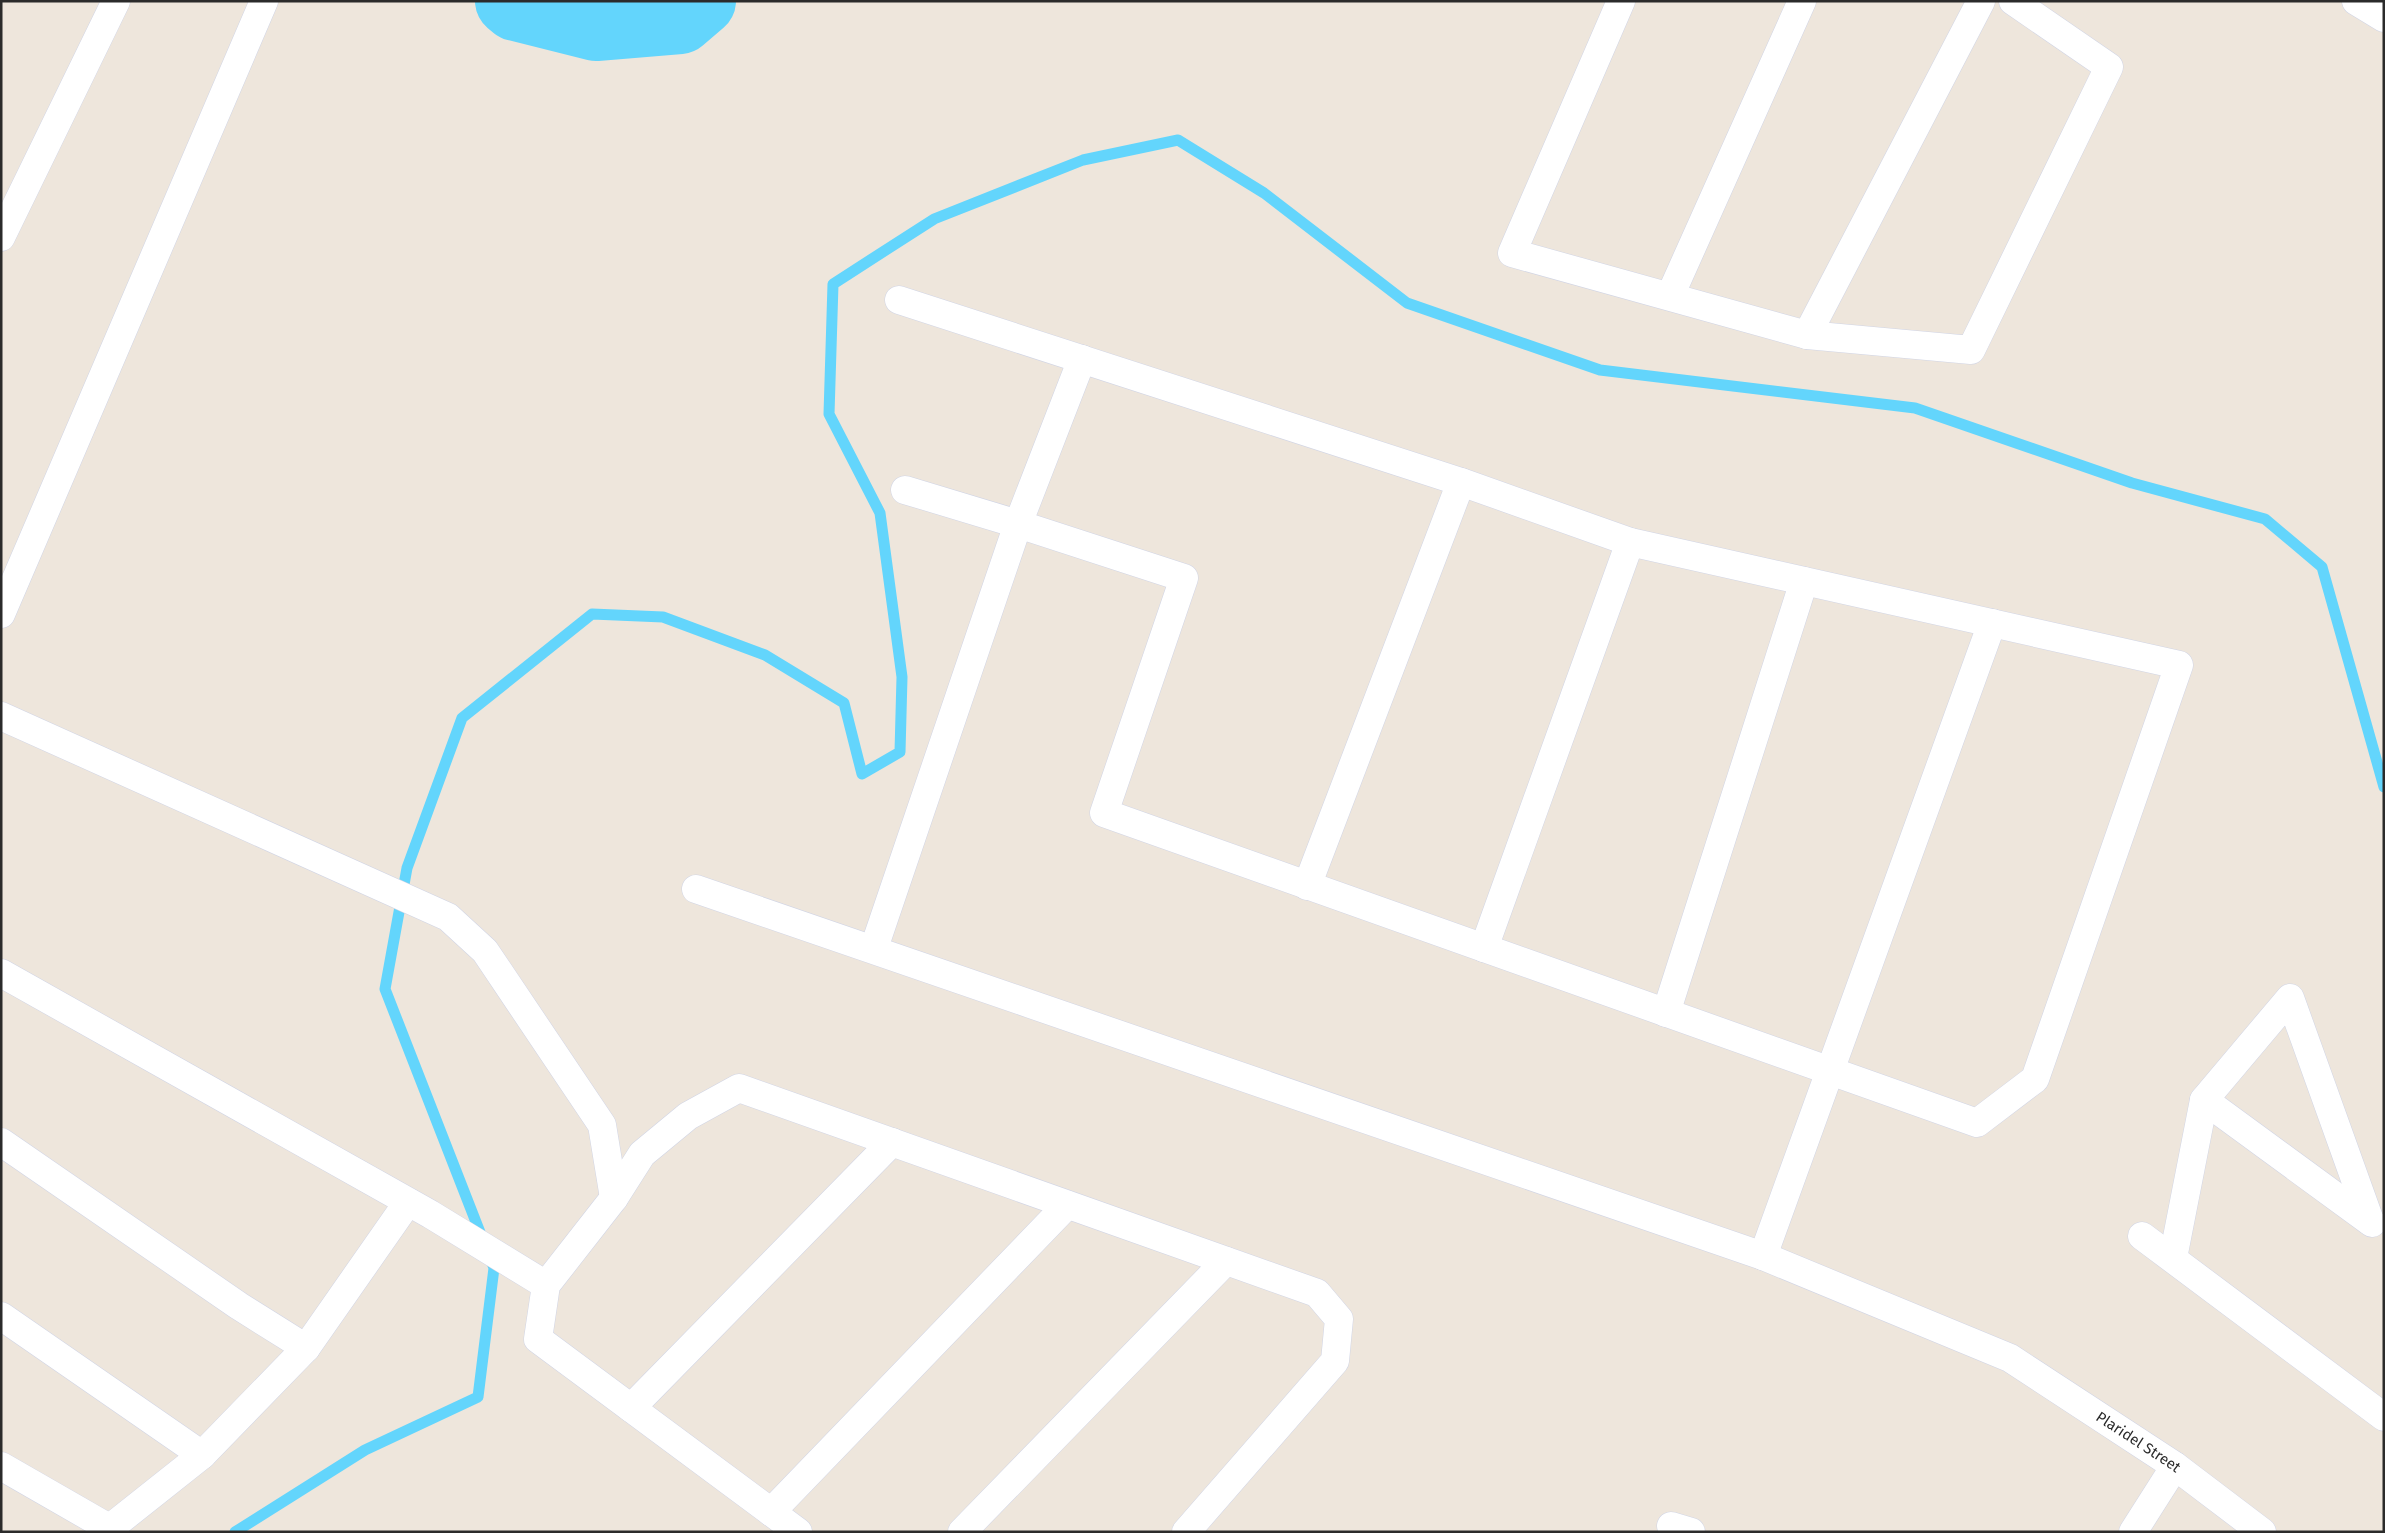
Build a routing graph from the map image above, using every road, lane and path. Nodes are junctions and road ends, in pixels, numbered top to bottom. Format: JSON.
{"nodes":[{"id":1,"x":116,"y":1,"type":"edge"},
{"id":2,"x":264,"y":1,"type":"edge"},
{"id":3,"x":1621,"y":1,"type":"edge"},
{"id":4,"x":1802,"y":1,"type":"edge"},
{"id":5,"x":1981,"y":1,"type":"edge"},
{"id":6,"x":2013,"y":1,"type":"edge"},
{"id":7,"x":2356,"y":1,"type":"edge"},
{"id":8,"x":2384,"y":18,"type":"edge"},
{"id":9,"x":1,"y":237,"type":"edge"},
{"id":10,"x":1670,"y":296,"type":"junction"},
{"id":11,"x":899,"y":300,"type":"dead end"},
{"id":12,"x":1808,"y":335,"type":"junction"},
{"id":13,"x":1082,"y":359,"type":"junction"},
{"id":14,"x":1461,"y":482,"type":"junction"},
{"id":15,"x":905,"y":490,"type":"dead end"},
{"id":16,"x":1018,"y":524,"type":"junction"},
{"id":17,"x":1630,"y":542,"type":"junction"},
{"id":18,"x":1804,"y":581,"type":"junction"},
{"id":19,"x":1,"y":614,"type":"edge"},
{"id":20,"x":1992,"y":623,"type":"junction"},
{"id":21,"x":1,"y":716,"type":"edge"},
{"id":22,"x":1307,"y":886,"type":"junction"},
{"id":23,"x":696,"y":889,"type":"dead end"},
{"id":24,"x":874,"y":948,"type":"junction"},
{"id":25,"x":1484,"y":948,"type":"junction"},
{"id":26,"x":1,"y":974,"type":"edge"},
{"id":27,"x":1666,"y":1013,"type":"junction"},
{"id":28,"x":1830,"y":1070,"type":"junction"},
{"id":29,"x":2204,"y":1100,"type":"junction"},
{"id":30,"x":1,"y":1142,"type":"edge"},
{"id":31,"x":892,"y":1142,"type":"junction"},
{"id":32,"x":614,"y":1198,"type":"junction"},
{"id":33,"x":408,"y":1202,"type":"junction"},
{"id":34,"x":1067,"y":1205,"type":"junction"},
{"id":35,"x":2377,"y":1226,"type":"edge"},
{"id":36,"x":2142,"y":1236,"type":"dead end"},
{"id":37,"x":1763,"y":1256,"type":"junction"},
{"id":38,"x":2173,"y":1258,"type":"junction"},
{"id":39,"x":1226,"y":1261,"type":"junction"},
{"id":40,"x":546,"y":1284,"type":"junction"},
{"id":41,"x":1,"y":1316,"type":"edge"},
{"id":42,"x":306,"y":1348,"type":"junction"},
{"id":43,"x":631,"y":1408,"type":"junction"},
{"id":44,"x":2384,"y":1417,"type":"edge"},
{"id":45,"x":202,"y":1455,"type":"junction"},
{"id":46,"x":1,"y":1466,"type":"edge"},
{"id":47,"x":2175,"y":1466,"type":"junction"},
{"id":48,"x":772,"y":1512,"type":"junction"},
{"id":49,"x":107,"y":1530,"type":"edge"},
{"id":50,"x":798,"y":1532,"type":"edge"},
{"id":51,"x":962,"y":1532,"type":"edge"},
{"id":52,"x":1186,"y":1532,"type":"edge"},
{"id":53,"x":2133,"y":1532,"type":"edge"},
{"id":54,"x":2262,"y":1532,"type":"edge"}],
"edges":[{"from":1,"to":9,"type":"street"},
{"from":2,"to":19,"type":"street"},
{"from":3,"to":10,"type":"street"},
{"from":4,"to":10,"type":"street"},
{"from":5,"to":12,"type":"street"},
{"from":6,"to":12,"type":"street"},
{"from":7,"to":8,"type":"street"},
{"from":10,"to":12,"type":"street"},
{"from":11,"to":13,"type":"street"},
{"from":13,"to":14,"type":"street"},
{"from":13,"to":16,"type":"street"},
{"from":14,"to":17,"type":"street"},
{"from":14,"to":22,"type":"street"},
{"from":15,"to":16,"type":"street"},
{"from":16,"to":22,"type":"street"},
{"from":16,"to":24,"type":"street"},
{"from":17,"to":18,"type":"street"},
{"from":17,"to":25,"type":"street"},
{"from":18,"to":20,"type":"street"},
{"from":18,"to":27,"type":"street"},
{"from":20,"to":28,"type":"street"},
{"from":20,"to":28,"type":"street"},
{"from":21,"to":32,"type":"street"},
{"from":22,"to":25,"type":"street"},
{"from":23,"to":24,"type":"street","name":"Plaridel Street"},
{"from":24,"to":37,"type":"street","name":"Plaridel Street"},
{"from":25,"to":27,"type":"street"},
{"from":26,"to":33,"type":"street"},
{"from":27,"to":28,"type":"street"},
{"from":28,"to":37,"type":"street"},
{"from":29,"to":35,"type":"street"},
{"from":29,"to":35,"type":"street"},
{"from":29,"to":38,"type":"street"},
{"from":30,"to":42,"type":"street"},
{"from":31,"to":32,"type":"street"},
{"from":31,"to":34,"type":"street"},
{"from":31,"to":43,"type":"street"},
{"from":32,"to":40,"type":"street"},
{"from":33,"to":40,"type":"street"},
{"from":33,"to":42,"type":"street"},
{"from":34,"to":39,"type":"street"},
{"from":34,"to":48,"type":"street"},
{"from":36,"to":38,"type":"street"},
{"from":37,"to":47,"type":"street","name":"Plaridel Street"},
{"from":38,"to":44,"type":"street"},
{"from":39,"to":51,"type":"street"},
{"from":39,"to":52,"type":"street"},
{"from":40,"to":43,"type":"street"},
{"from":41,"to":45,"type":"street"},
{"from":42,"to":45,"type":"street"},
{"from":43,"to":48,"type":"street"},
{"from":45,"to":49,"type":"street"},
{"from":46,"to":49,"type":"street"},
{"from":47,"to":53,"type":"street"},
{"from":47,"to":54,"type":"street","name":"Plaridel Street"},
{"from":48,"to":50,"type":"street"}]}
